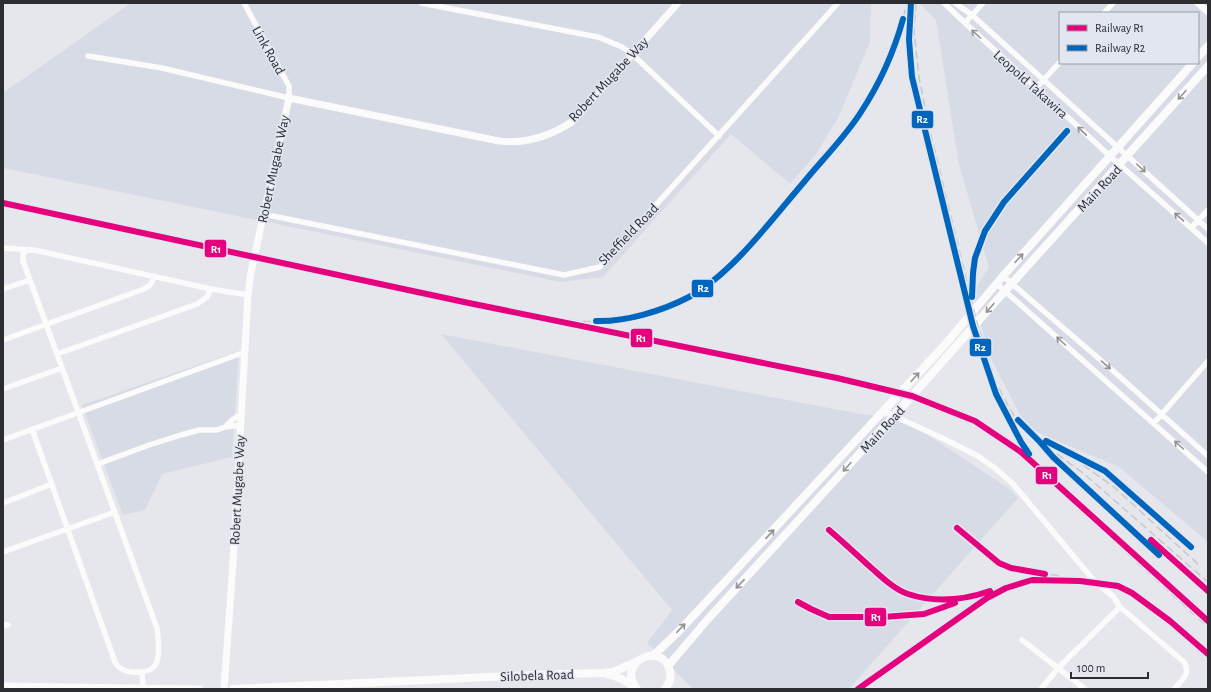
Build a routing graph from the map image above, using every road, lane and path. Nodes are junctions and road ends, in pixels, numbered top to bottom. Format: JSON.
{"nodes":[{"id":1,"x":244,"y":3,"type":"edge"},
{"id":2,"x":421,"y":3,"type":"edge"},
{"id":3,"x":678,"y":3,"type":"edge"},
{"id":4,"x":838,"y":3,"type":"edge"},
{"id":5,"x":944,"y":3,"type":"edge"},
{"id":6,"x":955,"y":3,"type":"edge"},
{"id":7,"x":983,"y":3,"type":"edge"},
{"id":8,"x":1113,"y":3,"type":"edge"},
{"id":9,"x":1198,"y":3,"type":"edge"},
{"id":10,"x":1105,"y":12,"type":"edge"},
{"id":11,"x":1208,"y":12,"type":"edge"},
{"id":12,"x":972,"y":15,"type":"junction"},
{"id":13,"x":964,"y":23,"type":"junction"},
{"id":14,"x":1208,"y":46,"type":"edge"},
{"id":15,"x":632,"y":54,"type":"junction"},
{"id":16,"x":88,"y":56,"type":"dead end"},
{"id":17,"x":1199,"y":56,"type":"edge"},
{"id":18,"x":1059,"y":63,"type":"edge"},
{"id":19,"x":1192,"y":64,"type":"edge"},
{"id":20,"x":1208,"y":66,"type":"edge"},
{"id":21,"x":1044,"y":81,"type":"junction"},
{"id":22,"x":1036,"y":88,"type":"junction"},
{"id":23,"x":289,"y":98,"type":"junction"},
{"id":24,"x":719,"y":136,"type":"junction"},
{"id":25,"x":1118,"y":148,"type":"junction"},
{"id":26,"x":1110,"y":156,"type":"junction"},
{"id":27,"x":1128,"y":156,"type":"junction"},
{"id":28,"x":1120,"y":165,"type":"junction"},
{"id":29,"x":1208,"y":210,"type":"edge"},
{"id":30,"x":264,"y":214,"type":"junction"},
{"id":31,"x":1199,"y":220,"type":"junction"},
{"id":32,"x":1052,"y":222,"type":"junction"},
{"id":33,"x":1191,"y":228,"type":"junction"},
{"id":34,"x":1208,"y":229,"type":"edge"},
{"id":35,"x":1060,"y":230,"type":"junction"},
{"id":36,"x":1208,"y":243,"type":"edge"},
{"id":37,"x":3,"y":248,"type":"edge"},
{"id":38,"x":26,"y":250,"type":"junction"},
{"id":39,"x":155,"y":276,"type":"junction"},
{"id":40,"x":1003,"y":276,"type":"junction"},
{"id":41,"x":30,"y":280,"type":"junction"},
{"id":42,"x":996,"y":284,"type":"junction"},
{"id":43,"x":1012,"y":284,"type":"junction"},
{"id":44,"x":3,"y":289,"type":"edge"},
{"id":45,"x":211,"y":289,"type":"junction"},
{"id":46,"x":1004,"y":292,"type":"junction"},
{"id":47,"x":248,"y":295,"type":"junction"},
{"id":48,"x":46,"y":325,"type":"junction"},
{"id":49,"x":3,"y":340,"type":"edge"},
{"id":50,"x":1085,"y":347,"type":"junction"},
{"id":51,"x":245,"y":352,"type":"junction"},
{"id":52,"x":57,"y":354,"type":"junction"},
{"id":53,"x":1078,"y":356,"type":"junction"},
{"id":54,"x":1208,"y":361,"type":"edge"},
{"id":55,"x":62,"y":368,"type":"junction"},
{"id":56,"x":3,"y":389,"type":"edge"},
{"id":57,"x":883,"y":411,"type":"junction"},
{"id":58,"x":78,"y":412,"type":"junction"},
{"id":59,"x":241,"y":414,"type":"junction"},
{"id":60,"x":1161,"y":414,"type":"junction"},
{"id":61,"x":894,"y":416,"type":"junction"},
{"id":62,"x":1154,"y":423,"type":"junction"},
{"id":63,"x":241,"y":425,"type":"junction"},
{"id":64,"x":225,"y":427,"type":"junction"},
{"id":65,"x":32,"y":429,"type":"junction"},
{"id":66,"x":3,"y":440,"type":"edge"},
{"id":67,"x":1208,"y":456,"type":"edge"},
{"id":68,"x":98,"y":464,"type":"junction"},
{"id":69,"x":1208,"y":472,"type":"edge"},
{"id":70,"x":823,"y":476,"type":"junction"},
{"id":71,"x":52,"y":484,"type":"junction"},
{"id":72,"x":832,"y":484,"type":"junction"},
{"id":73,"x":3,"y":502,"type":"edge"},
{"id":74,"x":115,"y":512,"type":"junction"},
{"id":75,"x":67,"y":529,"type":"junction"},
{"id":76,"x":3,"y":552,"type":"edge"},
{"id":77,"x":1120,"y":607,"type":"junction"},
{"id":78,"x":1022,"y":640,"type":"dead end"},
{"id":79,"x":653,"y":656,"type":"junction"},
{"id":80,"x":636,"y":662,"type":"junction"},
{"id":81,"x":668,"y":666,"type":"junction"},
{"id":82,"x":1059,"y":667,"type":"junction"},
{"id":83,"x":142,"y":672,"type":"junction"},
{"id":84,"x":602,"y":673,"type":"junction"},
{"id":85,"x":3,"y":686,"type":"edge"},
{"id":86,"x":143,"y":688,"type":"edge"},
{"id":87,"x":295,"y":688,"type":"edge"},
{"id":88,"x":667,"y":688,"type":"edge"},
{"id":89,"x":200,"y":689,"type":"edge"},
{"id":90,"x":224,"y":689,"type":"edge"},
{"id":91,"x":233,"y":689,"type":"edge"},
{"id":92,"x":636,"y":689,"type":"edge"},
{"id":93,"x":1041,"y":689,"type":"edge"},
{"id":94,"x":1085,"y":689,"type":"edge"},
{"id":95,"x":1174,"y":689,"type":"edge"}],
"edges":[{"from":1,"to":23,"type":"street","name":"Link Road"},
{"from":2,"to":15,"type":"street"},
{"from":3,"to":15,"type":"street","name":"Robert Mugabe Way"},
{"from":4,"to":24,"type":"street","name":"Sheffield Road"},
{"from":5,"to":13,"type":"street","name":"Leopold Takawira"},
{"from":6,"to":12,"type":"street","name":"Leopold Takawira"},
{"from":7,"to":12,"type":"street"},
{"from":8,"to":10,"type":"street"},
{"from":9,"to":11,"type":"street"},
{"from":12,"to":13,"type":"street"},
{"from":12,"to":21,"type":"street","name":"Leopold Takawira"},
{"from":22,"to":13,"type":"street","name":"Leopold Takawira","one_way":true},
{"from":14,"to":17,"type":"main road"},
{"from":15,"to":23,"type":"street","name":"Robert Mugabe Way"},
{"from":15,"to":24,"type":"street"},
{"from":16,"to":23,"type":"street"},
{"from":18,"to":21,"type":"street"},
{"from":19,"to":25,"type":"main road","name":"Main Road"},
{"from":20,"to":27,"type":"main road","name":"Main Road","one_way":true},
{"from":21,"to":22,"type":"street"},
{"from":21,"to":25,"type":"street","name":"Leopold Takawira"},
{"from":26,"to":22,"type":"street","name":"Leopold Takawira","one_way":true},
{"from":23,"to":30,"type":"street","name":"Robert Mugabe Way"},
{"from":24,"to":30,"type":"street","name":"Sheffield Road"},
{"from":25,"to":26,"type":"main road","name":"Main Road"},
{"from":25,"to":27,"type":"street","name":"Leopold Takawira"},
{"from":26,"to":28,"type":"street","name":"Leopold Takawira"},
{"from":26,"to":32,"type":"main road","name":"Main Road"},
{"from":27,"to":28,"type":"main road","name":"Main Road"},
{"from":27,"to":31,"type":"street","name":"Leopold Takawira","one_way":true},
{"from":33,"to":28,"type":"street","name":"Leopold Takawira","one_way":true},
{"from":28,"to":35,"type":"main road","name":"Main Road"},
{"from":29,"to":31,"type":"street"},
{"from":30,"to":47,"type":"street","name":"Robert Mugabe Way"},
{"from":31,"to":33,"type":"street"},
{"from":31,"to":34,"type":"street","name":"Leopold Takawira"},
{"from":32,"to":35,"type":"main road"},
{"from":40,"to":32,"type":"main road","name":"Main Road","one_way":true},
{"from":33,"to":36,"type":"street","name":"Leopold Takawira"},
{"from":35,"to":43,"type":"main road","name":"Main Road"},
{"from":37,"to":38,"type":"street"},
{"from":38,"to":39,"type":"street"},
{"from":38,"to":41,"type":"street"},
{"from":39,"to":45,"type":"street"},
{"from":39,"to":48,"type":"street"},
{"from":40,"to":42,"type":"main road","name":"Main Road"},
{"from":40,"to":43,"type":"street"},
{"from":41,"to":44,"type":"street"},
{"from":41,"to":48,"type":"street"},
{"from":42,"to":46,"type":"street"},
{"from":57,"to":42,"type":"main road","name":"Main Road","one_way":true},
{"from":43,"to":46,"type":"main road","name":"Main Road"},
{"from":43,"to":50,"type":"street"},
{"from":45,"to":47,"type":"street"},
{"from":45,"to":52,"type":"street"},
{"from":53,"to":46,"type":"street","one_way":true},
{"from":46,"to":61,"type":"main road","name":"Main Road","one_way":true},
{"from":47,"to":51,"type":"street","name":"Robert Mugabe Way"},
{"from":48,"to":49,"type":"street"},
{"from":48,"to":52,"type":"street"},
{"from":50,"to":53,"type":"street"},
{"from":50,"to":60,"type":"street","one_way":true},
{"from":51,"to":58,"type":"street"},
{"from":51,"to":59,"type":"street","name":"Robert Mugabe Way"},
{"from":52,"to":55,"type":"street"},
{"from":53,"to":62,"type":"street"},
{"from":54,"to":60,"type":"street"},
{"from":55,"to":56,"type":"street"},
{"from":55,"to":58,"type":"street"},
{"from":57,"to":61,"type":"street"},
{"from":57,"to":70,"type":"main road","name":"Main Road"},
{"from":58,"to":65,"type":"street"},
{"from":58,"to":68,"type":"street"},
{"from":59,"to":63,"type":"street","name":"Robert Mugabe Way"},
{"from":59,"to":64,"type":"street"},
{"from":60,"to":62,"type":"street"},
{"from":60,"to":67,"type":"street"},
{"from":61,"to":72,"type":"main road","name":"Main Road","one_way":true},
{"from":61,"to":77,"type":"street"},
{"from":69,"to":62,"type":"street","one_way":true},
{"from":63,"to":64,"type":"street"},
{"from":63,"to":90,"type":"street","name":"Robert Mugabe Way"},
{"from":64,"to":68,"type":"street"},
{"from":65,"to":66,"type":"street"},
{"from":65,"to":71,"type":"street"},
{"from":68,"to":74,"type":"street"},
{"from":70,"to":72,"type":"main road"},
{"from":79,"to":70,"type":"main road","name":"Main Road","one_way":true},
{"from":71,"to":73,"type":"street"},
{"from":71,"to":75,"type":"street"},
{"from":72,"to":81,"type":"main road","name":"Main Road","one_way":true},
{"from":74,"to":75,"type":"street"},
{"from":74,"to":83,"type":"street"},
{"from":75,"to":76,"type":"street"},
{"from":75,"to":83,"type":"street"},
{"from":77,"to":82,"type":"street"},
{"from":77,"to":95,"type":"street"},
{"from":78,"to":82,"type":"street"},
{"from":79,"to":80,"type":"main road","name":"Silobela Road"},
{"from":79,"to":81,"type":"main road"},
{"from":80,"to":84,"type":"main road","name":"Silobela Road"},
{"from":80,"to":92,"type":"main road"},
{"from":81,"to":88,"type":"main road"},
{"from":82,"to":93,"type":"street"},
{"from":82,"to":94,"type":"street"},
{"from":83,"to":86,"type":"street"},
{"from":84,"to":87,"type":"main road","name":"Silobela Road"},
{"from":84,"to":92,"type":"main road","name":"Silobela Road"},
{"from":85,"to":86,"type":"street"},
{"from":86,"to":89,"type":"street"},
{"from":87,"to":91,"type":"main road","name":"Silobela Road"}]}
